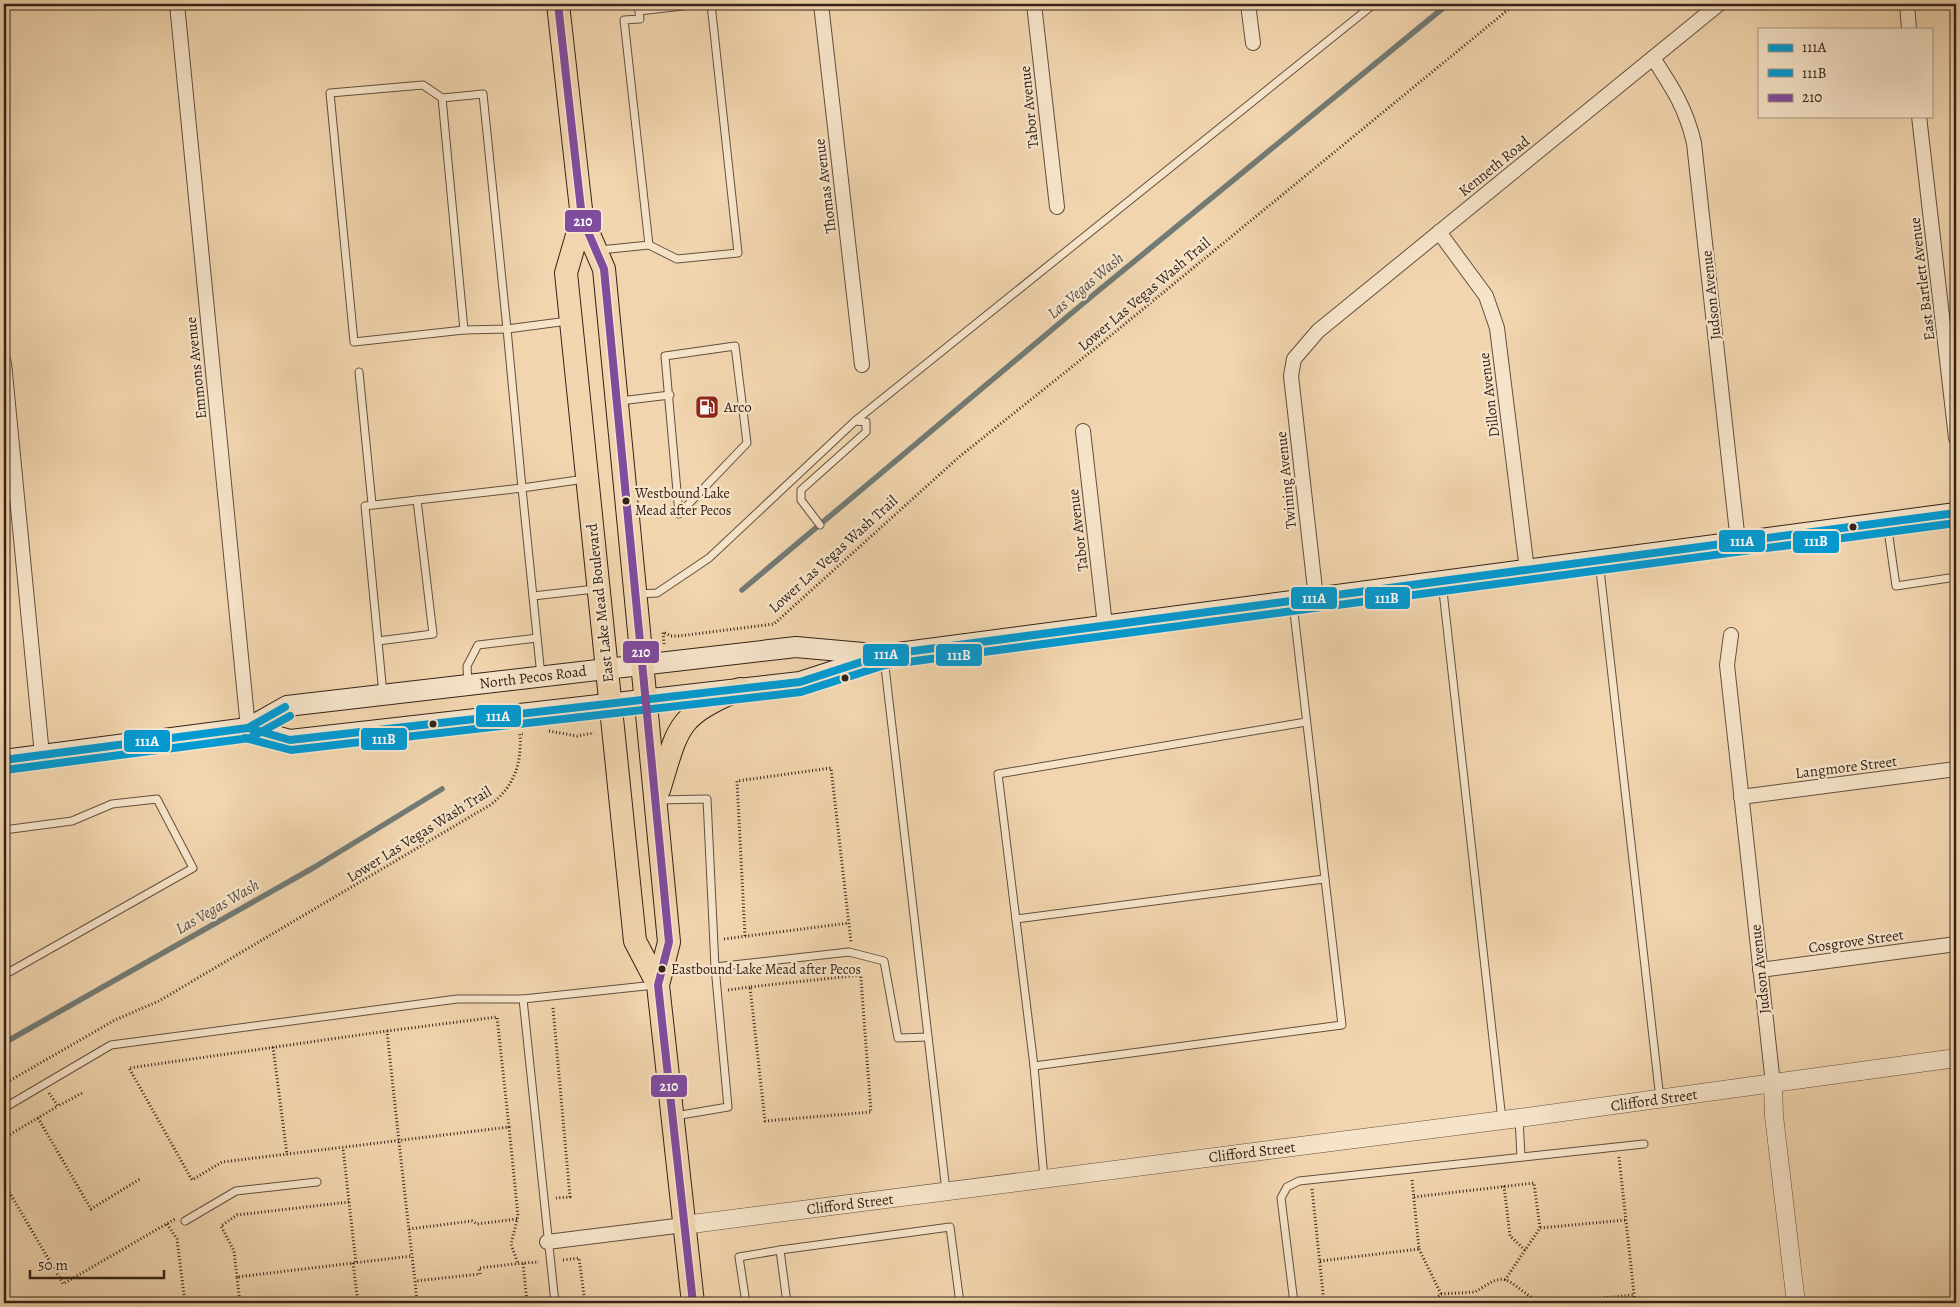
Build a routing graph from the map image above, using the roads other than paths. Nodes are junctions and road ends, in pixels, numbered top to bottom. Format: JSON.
{"nodes":[{"id":1,"x":177,"y":4,"type":"edge"},
{"id":2,"x":558,"y":4,"type":"edge"},
{"id":3,"x":700,"y":4,"type":"edge"},
{"id":4,"x":710,"y":4,"type":"edge"},
{"id":5,"x":821,"y":4,"type":"edge"},
{"id":6,"x":1034,"y":4,"type":"edge"},
{"id":7,"x":1248,"y":4,"type":"edge"},
{"id":8,"x":1374,"y":4,"type":"edge"},
{"id":9,"x":1719,"y":4,"type":"edge"},
{"id":10,"x":1907,"y":4,"type":"edge"},
{"id":11,"x":639,"y":7,"type":"edge"},
{"id":12,"x":1910,"y":28,"type":"edge"},
{"id":13,"x":1253,"y":43,"type":"dead end"},
{"id":14,"x":1653,"y":58,"type":"junction"},
{"id":15,"x":442,"y":98,"type":"junction"},
{"id":16,"x":1920,"y":118,"type":"edge"},
{"id":17,"x":1057,"y":207,"type":"dead end"},
{"id":18,"x":582,"y":218,"type":"junction"},
{"id":19,"x":1438,"y":232,"type":"junction"},
{"id":20,"x":649,"y":245,"type":"junction"},
{"id":21,"x":596,"y":251,"type":"junction"},
{"id":22,"x":571,"y":321,"type":"junction"},
{"id":23,"x":507,"y":329,"type":"junction"},
{"id":24,"x":464,"y":330,"type":"junction"},
{"id":25,"x":1294,"y":359,"type":"joint"},
{"id":26,"x":4,"y":363,"type":"edge"},
{"id":27,"x":862,"y":365,"type":"dead end"},
{"id":28,"x":359,"y":372,"type":"dead end"},
{"id":29,"x":670,"y":395,"type":"junction"},
{"id":30,"x":617,"y":401,"type":"junction"},
{"id":31,"x":855,"y":421,"type":"junction"},
{"id":32,"x":1083,"y":430,"type":"dead end"},
{"id":33,"x":1956,"y":438,"type":"edge"},
{"id":34,"x":587,"y":479,"type":"junction"},
{"id":35,"x":522,"y":488,"type":"junction"},
{"id":36,"x":417,"y":500,"type":"junction"},
{"id":37,"x":372,"y":504,"type":"junction"},
{"id":38,"x":1956,"y":513,"type":"edge"},
{"id":39,"x":1887,"y":522,"type":"junction"},
{"id":40,"x":820,"y":525,"type":"dead end"},
{"id":41,"x":1738,"y":542,"type":"junction"},
{"id":42,"x":1599,"y":560,"type":"junction"},
{"id":43,"x":1527,"y":570,"type":"junction"},
{"id":44,"x":1956,"y":577,"type":"edge"},
{"id":45,"x":1442,"y":581,"type":"junction"},
{"id":46,"x":598,"y":589,"type":"junction"},
{"id":47,"x":636,"y":595,"type":"junction"},
{"id":48,"x":533,"y":596,"type":"junction"},
{"id":49,"x":1316,"y":598,"type":"junction"},
{"id":50,"x":1292,"y":601,"type":"junction"},
{"id":51,"x":1105,"y":625,"type":"junction"},
{"id":52,"x":1731,"y":635,"type":"dead end"},
{"id":53,"x":537,"y":638,"type":"junction"},
{"id":54,"x":378,"y":641,"type":"junction"},
{"id":55,"x":883,"y":655,"type":"junction"},
{"id":56,"x":642,"y":664,"type":"junction"},
{"id":57,"x":607,"y":668,"type":"junction"},
{"id":58,"x":541,"y":676,"type":"junction"},
{"id":59,"x":468,"y":685,"type":"junction"},
{"id":60,"x":740,"y":689,"type":"junction"},
{"id":61,"x":383,"y":695,"type":"junction"},
{"id":62,"x":646,"y":699,"type":"junction"},
{"id":63,"x":610,"y":703,"type":"junction"},
{"id":64,"x":1306,"y":722,"type":"junction"},
{"id":65,"x":248,"y":728,"type":"junction"},
{"id":66,"x":42,"y":756,"type":"junction"},
{"id":67,"x":4,"y":760,"type":"edge"},
{"id":68,"x":1956,"y":769,"type":"edge"},
{"id":69,"x":1741,"y":797,"type":"junction"},
{"id":70,"x":655,"y":800,"type":"junction"},
{"id":71,"x":4,"y":830,"type":"edge"},
{"id":72,"x":1324,"y":879,"type":"junction"},
{"id":73,"x":1016,"y":919,"type":"junction"},
{"id":74,"x":1956,"y":944,"type":"edge"},
{"id":75,"x":715,"y":967,"type":"junction"},
{"id":76,"x":1760,"y":970,"type":"junction"},
{"id":77,"x":4,"y":975,"type":"edge"},
{"id":78,"x":658,"y":985,"type":"junction"},
{"id":79,"x":523,"y":999,"type":"junction"},
{"id":80,"x":928,"y":1036,"type":"junction"},
{"id":81,"x":1956,"y":1058,"type":"edge"},
{"id":82,"x":1034,"y":1066,"type":"junction"},
{"id":83,"x":1773,"y":1084,"type":"junction"},
{"id":84,"x":1660,"y":1099,"type":"junction"},
{"id":85,"x":4,"y":1108,"type":"edge"},
{"id":86,"x":672,"y":1117,"type":"junction"},
{"id":87,"x":1510,"y":1119,"type":"junction"},
{"id":88,"x":1644,"y":1144,"type":"dead end"},
{"id":89,"x":1521,"y":1157,"type":"junction"},
{"id":90,"x":1044,"y":1179,"type":"junction"},
{"id":91,"x":317,"y":1182,"type":"dead end"},
{"id":92,"x":946,"y":1192,"type":"junction"},
{"id":93,"x":184,"y":1218,"type":"road end"},
{"id":94,"x":684,"y":1225,"type":"junction"},
{"id":95,"x":547,"y":1242,"type":"junction"},
{"id":96,"x":780,"y":1250,"type":"junction"},
{"id":97,"x":555,"y":1303,"type":"edge"},
{"id":98,"x":692,"y":1303,"type":"edge"},
{"id":99,"x":746,"y":1303,"type":"edge"},
{"id":100,"x":787,"y":1303,"type":"edge"},
{"id":101,"x":960,"y":1303,"type":"edge"},
{"id":102,"x":1294,"y":1303,"type":"edge"},
{"id":103,"x":1796,"y":1303,"type":"edge"}],
"edges":[{"from":1,"to":65,"type":"street","name":"Emmons Avenue"},
{"from":2,"to":18,"type":"main road","name":"East Lake Mead Boulevard"},
{"from":3,"to":11,"type":"lane"},
{"from":4,"to":20,"type":"lane"},
{"from":5,"to":27,"type":"street","name":"Thomas Avenue"},
{"from":6,"to":17,"type":"street","name":"Tabor Avenue"},
{"from":7,"to":13,"type":"street"},
{"from":8,"to":31,"type":"lane"},
{"from":9,"to":14,"type":"street","name":"Kenneth Road"},
{"from":10,"to":12,"type":"street"},
{"from":11,"to":20,"type":"lane"},
{"from":14,"to":19,"type":"street","name":"Kenneth Road"},
{"from":14,"to":41,"type":"street","name":"Judson Avenue"},
{"from":15,"to":23,"type":"lane"},
{"from":15,"to":24,"type":"lane"},
{"from":15,"to":24,"type":"lane"},
{"from":16,"to":33,"type":"street","name":"East Bartlett Avenue"},
{"from":18,"to":21,"type":"main road","name":"East Lake Mead Boulevard"},
{"from":18,"to":22,"type":"main road","name":"East Lake Mead Boulevard"},
{"from":19,"to":25,"type":"street","name":"Kenneth Road"},
{"from":19,"to":43,"type":"street","name":"Dillon Avenue"},
{"from":20,"to":21,"type":"lane"},
{"from":21,"to":30,"type":"main road","name":"East Lake Mead Boulevard"},
{"from":22,"to":23,"type":"lane"},
{"from":22,"to":34,"type":"main road","name":"East Lake Mead Boulevard"},
{"from":23,"to":24,"type":"lane"},
{"from":23,"to":35,"type":"lane"},
{"from":25,"to":49,"type":"street","name":"Twining Avenue"},
{"from":26,"to":66,"type":"street"},
{"from":28,"to":37,"type":"lane"},
{"from":29,"to":29,"type":"lane"},
{"from":29,"to":30,"type":"lane"},
{"from":30,"to":47,"type":"main road","name":"East Lake Mead Boulevard"},
{"from":31,"to":40,"type":"lane"},
{"from":31,"to":47,"type":"lane"},
{"from":32,"to":51,"type":"street","name":"Tabor Avenue"},
{"from":34,"to":35,"type":"lane"},
{"from":34,"to":46,"type":"main road","name":"East Lake Mead Boulevard"},
{"from":35,"to":36,"type":"lane"},
{"from":35,"to":48,"type":"lane"},
{"from":36,"to":37,"type":"lane"},
{"from":36,"to":54,"type":"lane"},
{"from":37,"to":54,"type":"lane"},
{"from":38,"to":39,"type":"main road","name":"North Pecos Road"},
{"from":39,"to":41,"type":"main road","name":"North Pecos Road"},
{"from":39,"to":44,"type":"lane"},
{"from":41,"to":42,"type":"main road","name":"North Pecos Road"},
{"from":42,"to":43,"type":"main road","name":"North Pecos Road"},
{"from":42,"to":84,"type":"lane"},
{"from":43,"to":45,"type":"main road","name":"North Pecos Road"},
{"from":45,"to":49,"type":"main road","name":"North Pecos Road"},
{"from":45,"to":87,"type":"lane"},
{"from":46,"to":48,"type":"lane"},
{"from":46,"to":57,"type":"main road","name":"East Lake Mead Boulevard"},
{"from":47,"to":56,"type":"main road","name":"East Lake Mead Boulevard"},
{"from":48,"to":53,"type":"lane"},
{"from":49,"to":50,"type":"main road","name":"North Pecos Road"},
{"from":50,"to":51,"type":"main road","name":"North Pecos Road"},
{"from":50,"to":64,"type":"lane"},
{"from":51,"to":55,"type":"main road","name":"North Pecos Road"},
{"from":52,"to":69,"type":"street","name":"Judson Avenue"},
{"from":53,"to":58,"type":"lane"},
{"from":53,"to":59,"type":"lane"},
{"from":54,"to":61,"type":"lane"},
{"from":55,"to":56,"type":"main road","name":"North Pecos Road"},
{"from":55,"to":60,"type":"main road","name":"North Pecos Road"},
{"from":55,"to":80,"type":"lane"},
{"from":56,"to":57,"type":"main road","name":"North Pecos Road"},
{"from":56,"to":62,"type":"main road","name":"East Lake Mead Boulevard"},
{"from":57,"to":58,"type":"main road","name":"North Pecos Road"},
{"from":57,"to":63,"type":"main road","name":"East Lake Mead Boulevard"},
{"from":58,"to":59,"type":"main road","name":"North Pecos Road"},
{"from":59,"to":61,"type":"main road","name":"North Pecos Road"},
{"from":60,"to":62,"type":"main road","name":"North Pecos Road"},
{"from":60,"to":70,"type":"main road"},
{"from":61,"to":65,"type":"main road","name":"North Pecos Road"},
{"from":62,"to":63,"type":"main road","name":"North Pecos Road"},
{"from":62,"to":70,"type":"main road","name":"East Lake Mead Boulevard"},
{"from":63,"to":65,"type":"main road","name":"North Pecos Road"},
{"from":63,"to":78,"type":"main road","name":"East Lake Mead Boulevard"},
{"from":64,"to":72,"type":"lane"},
{"from":64,"to":73,"type":"lane"},
{"from":65,"to":66,"type":"main road","name":"North Pecos Road"},
{"from":66,"to":67,"type":"main road","name":"North Pecos Road"},
{"from":68,"to":69,"type":"street","name":"Langmore Street"},
{"from":69,"to":76,"type":"street","name":"Judson Avenue"},
{"from":70,"to":75,"type":"lane"},
{"from":70,"to":78,"type":"main road","name":"East Lake Mead Boulevard"},
{"from":71,"to":77,"type":"lane"},
{"from":72,"to":73,"type":"lane"},
{"from":72,"to":82,"type":"lane"},
{"from":73,"to":82,"type":"lane"},
{"from":74,"to":76,"type":"street","name":"Cosgrove Street"},
{"from":75,"to":80,"type":"lane"},
{"from":75,"to":86,"type":"lane"},
{"from":76,"to":83,"type":"street","name":"Judson Avenue"},
{"from":78,"to":79,"type":"lane"},
{"from":78,"to":86,"type":"main road","name":"East Lake Mead Boulevard"},
{"from":79,"to":85,"type":"lane"},
{"from":79,"to":95,"type":"lane"},
{"from":80,"to":92,"type":"lane"},
{"from":81,"to":83,"type":"street","name":"Clifford Street"},
{"from":82,"to":90,"type":"lane"},
{"from":83,"to":84,"type":"street","name":"Clifford Street"},
{"from":83,"to":103,"type":"street","name":"Judson Avenue"},
{"from":84,"to":87,"type":"street","name":"Clifford Street"},
{"from":86,"to":94,"type":"main road","name":"East Lake Mead Boulevard"},
{"from":87,"to":89,"type":"lane"},
{"from":87,"to":90,"type":"street","name":"Clifford Street"},
{"from":88,"to":89,"type":"lane"},
{"from":89,"to":102,"type":"lane"},
{"from":90,"to":92,"type":"street","name":"Clifford Street"},
{"from":91,"to":93,"type":"lane"},
{"from":92,"to":94,"type":"street","name":"Clifford Street"},
{"from":94,"to":95,"type":"street","name":"Clifford Street"},
{"from":94,"to":98,"type":"main road","name":"East Lake Mead Boulevard"},
{"from":95,"to":97,"type":"lane"},
{"from":96,"to":99,"type":"lane"},
{"from":96,"to":100,"type":"lane"},
{"from":96,"to":101,"type":"lane"}]}
